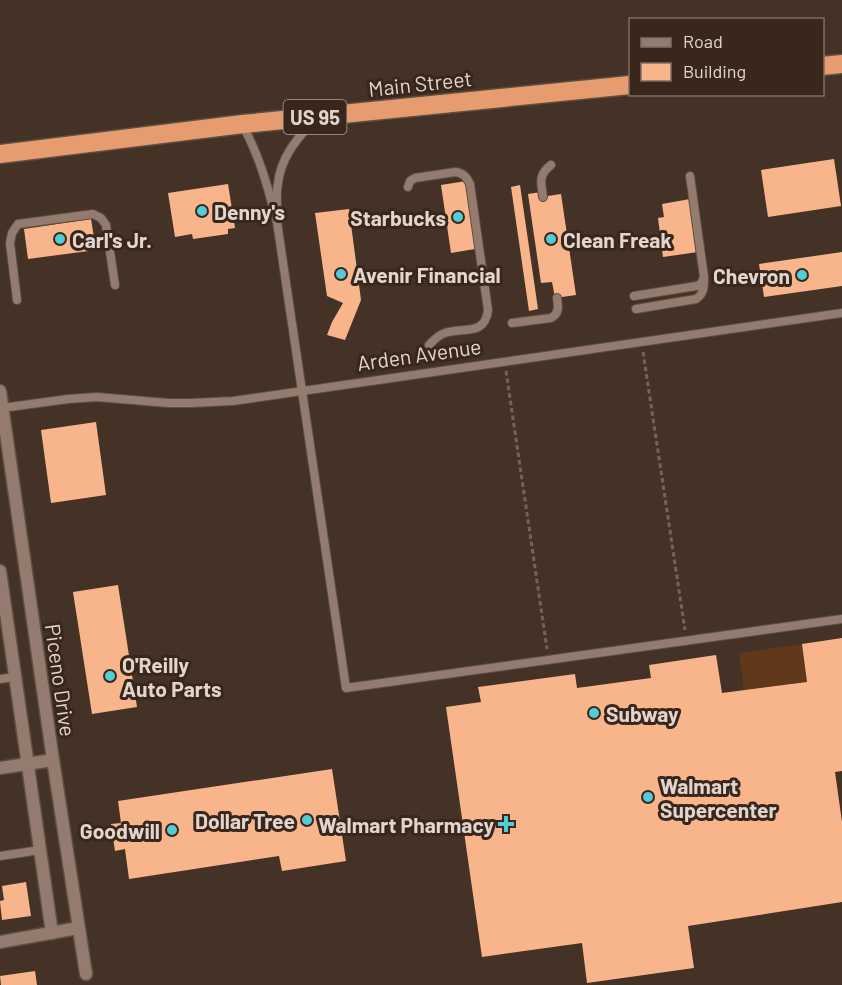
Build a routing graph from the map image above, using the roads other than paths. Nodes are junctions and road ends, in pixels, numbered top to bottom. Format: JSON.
{"nodes":[{"id":1,"x":842,"y":64,"type":"edge"},
{"id":2,"x":824,"y":66,"type":"edge"},
{"id":3,"x":629,"y":85,"type":"edge"},
{"id":4,"x":317,"y":117,"type":"junction"},
{"id":5,"x":243,"y":124,"type":"junction"},
{"id":6,"x":0,"y":154,"type":"edge"},
{"id":7,"x":551,"y":165,"type":"dead end"},
{"id":8,"x":690,"y":176,"type":"dead end"},
{"id":9,"x":408,"y":187,"type":"dead end"},
{"id":10,"x":543,"y":197,"type":"dead end"},
{"id":11,"x":276,"y":222,"type":"junction"},
{"id":12,"x":704,"y":277,"type":"junction"},
{"id":13,"x":115,"y":285,"type":"dead end"},
{"id":14,"x":634,"y":296,"type":"dead end"},
{"id":15,"x":557,"y":298,"type":"dead end"},
{"id":16,"x":17,"y":300,"type":"dead end"},
{"id":17,"x":636,"y":309,"type":"dead end"},
{"id":18,"x":842,"y":313,"type":"edge"},
{"id":19,"x":512,"y":323,"type":"dead end"},
{"id":20,"x":429,"y":345,"type":"dead end"},
{"id":21,"x":0,"y":391,"type":"edge"},
{"id":22,"x":302,"y":391,"type":"junction"},
{"id":23,"x":1,"y":408,"type":"edge"},
{"id":24,"x":0,"y":571,"type":"edge"},
{"id":25,"x":2,"y":592,"type":"edge"},
{"id":26,"x":842,"y":619,"type":"edge"},
{"id":27,"x":15,"y":677,"type":"junction"},
{"id":28,"x":0,"y":679,"type":"edge"},
{"id":29,"x":53,"y":760,"type":"junction"},
{"id":30,"x":27,"y":764,"type":"junction"},
{"id":31,"x":0,"y":768,"type":"edge"},
{"id":32,"x":40,"y":850,"type":"junction"},
{"id":33,"x":0,"y":856,"type":"edge"},
{"id":34,"x":78,"y":928,"type":"junction"},
{"id":35,"x":52,"y":933,"type":"junction"},
{"id":36,"x":0,"y":942,"type":"edge"},
{"id":37,"x":86,"y":974,"type":"dead end"}],
"edges":[{"from":1,"to":2,"type":"highway"},
{"from":3,"to":4,"type":"highway","name":"Main Street","number":"US 95"},
{"from":4,"to":5,"type":"highway","name":"Main Street","number":"US 95"},
{"from":4,"to":11,"type":"lane"},
{"from":5,"to":6,"type":"highway","name":"Main Street","number":"US 95"},
{"from":5,"to":11,"type":"lane"},
{"from":7,"to":10,"type":"lane"},
{"from":8,"to":12,"type":"lane"},
{"from":9,"to":20,"type":"lane"},
{"from":11,"to":22,"type":"lane"},
{"from":12,"to":14,"type":"lane"},
{"from":12,"to":17,"type":"lane"},
{"from":13,"to":16,"type":"lane"},
{"from":15,"to":19,"type":"lane"},
{"from":18,"to":22,"type":"lane","name":"Arden Avenue"},
{"from":21,"to":23,"type":"street","name":"Piceno Drive"},
{"from":22,"to":23,"type":"lane","name":"Arden Avenue"},
{"from":22,"to":26,"type":"lane"},
{"from":23,"to":29,"type":"street","name":"Piceno Drive"},
{"from":24,"to":25,"type":"street"},
{"from":25,"to":27,"type":"street"},
{"from":27,"to":28,"type":"lane"},
{"from":27,"to":30,"type":"street"},
{"from":29,"to":30,"type":"street"},
{"from":29,"to":34,"type":"street","name":"Piceno Drive"},
{"from":30,"to":31,"type":"street"},
{"from":30,"to":32,"type":"street"},
{"from":32,"to":33,"type":"lane"},
{"from":32,"to":35,"type":"street"},
{"from":34,"to":35,"type":"street"},
{"from":34,"to":37,"type":"street","name":"Piceno Drive"},
{"from":35,"to":36,"type":"street"}]}
